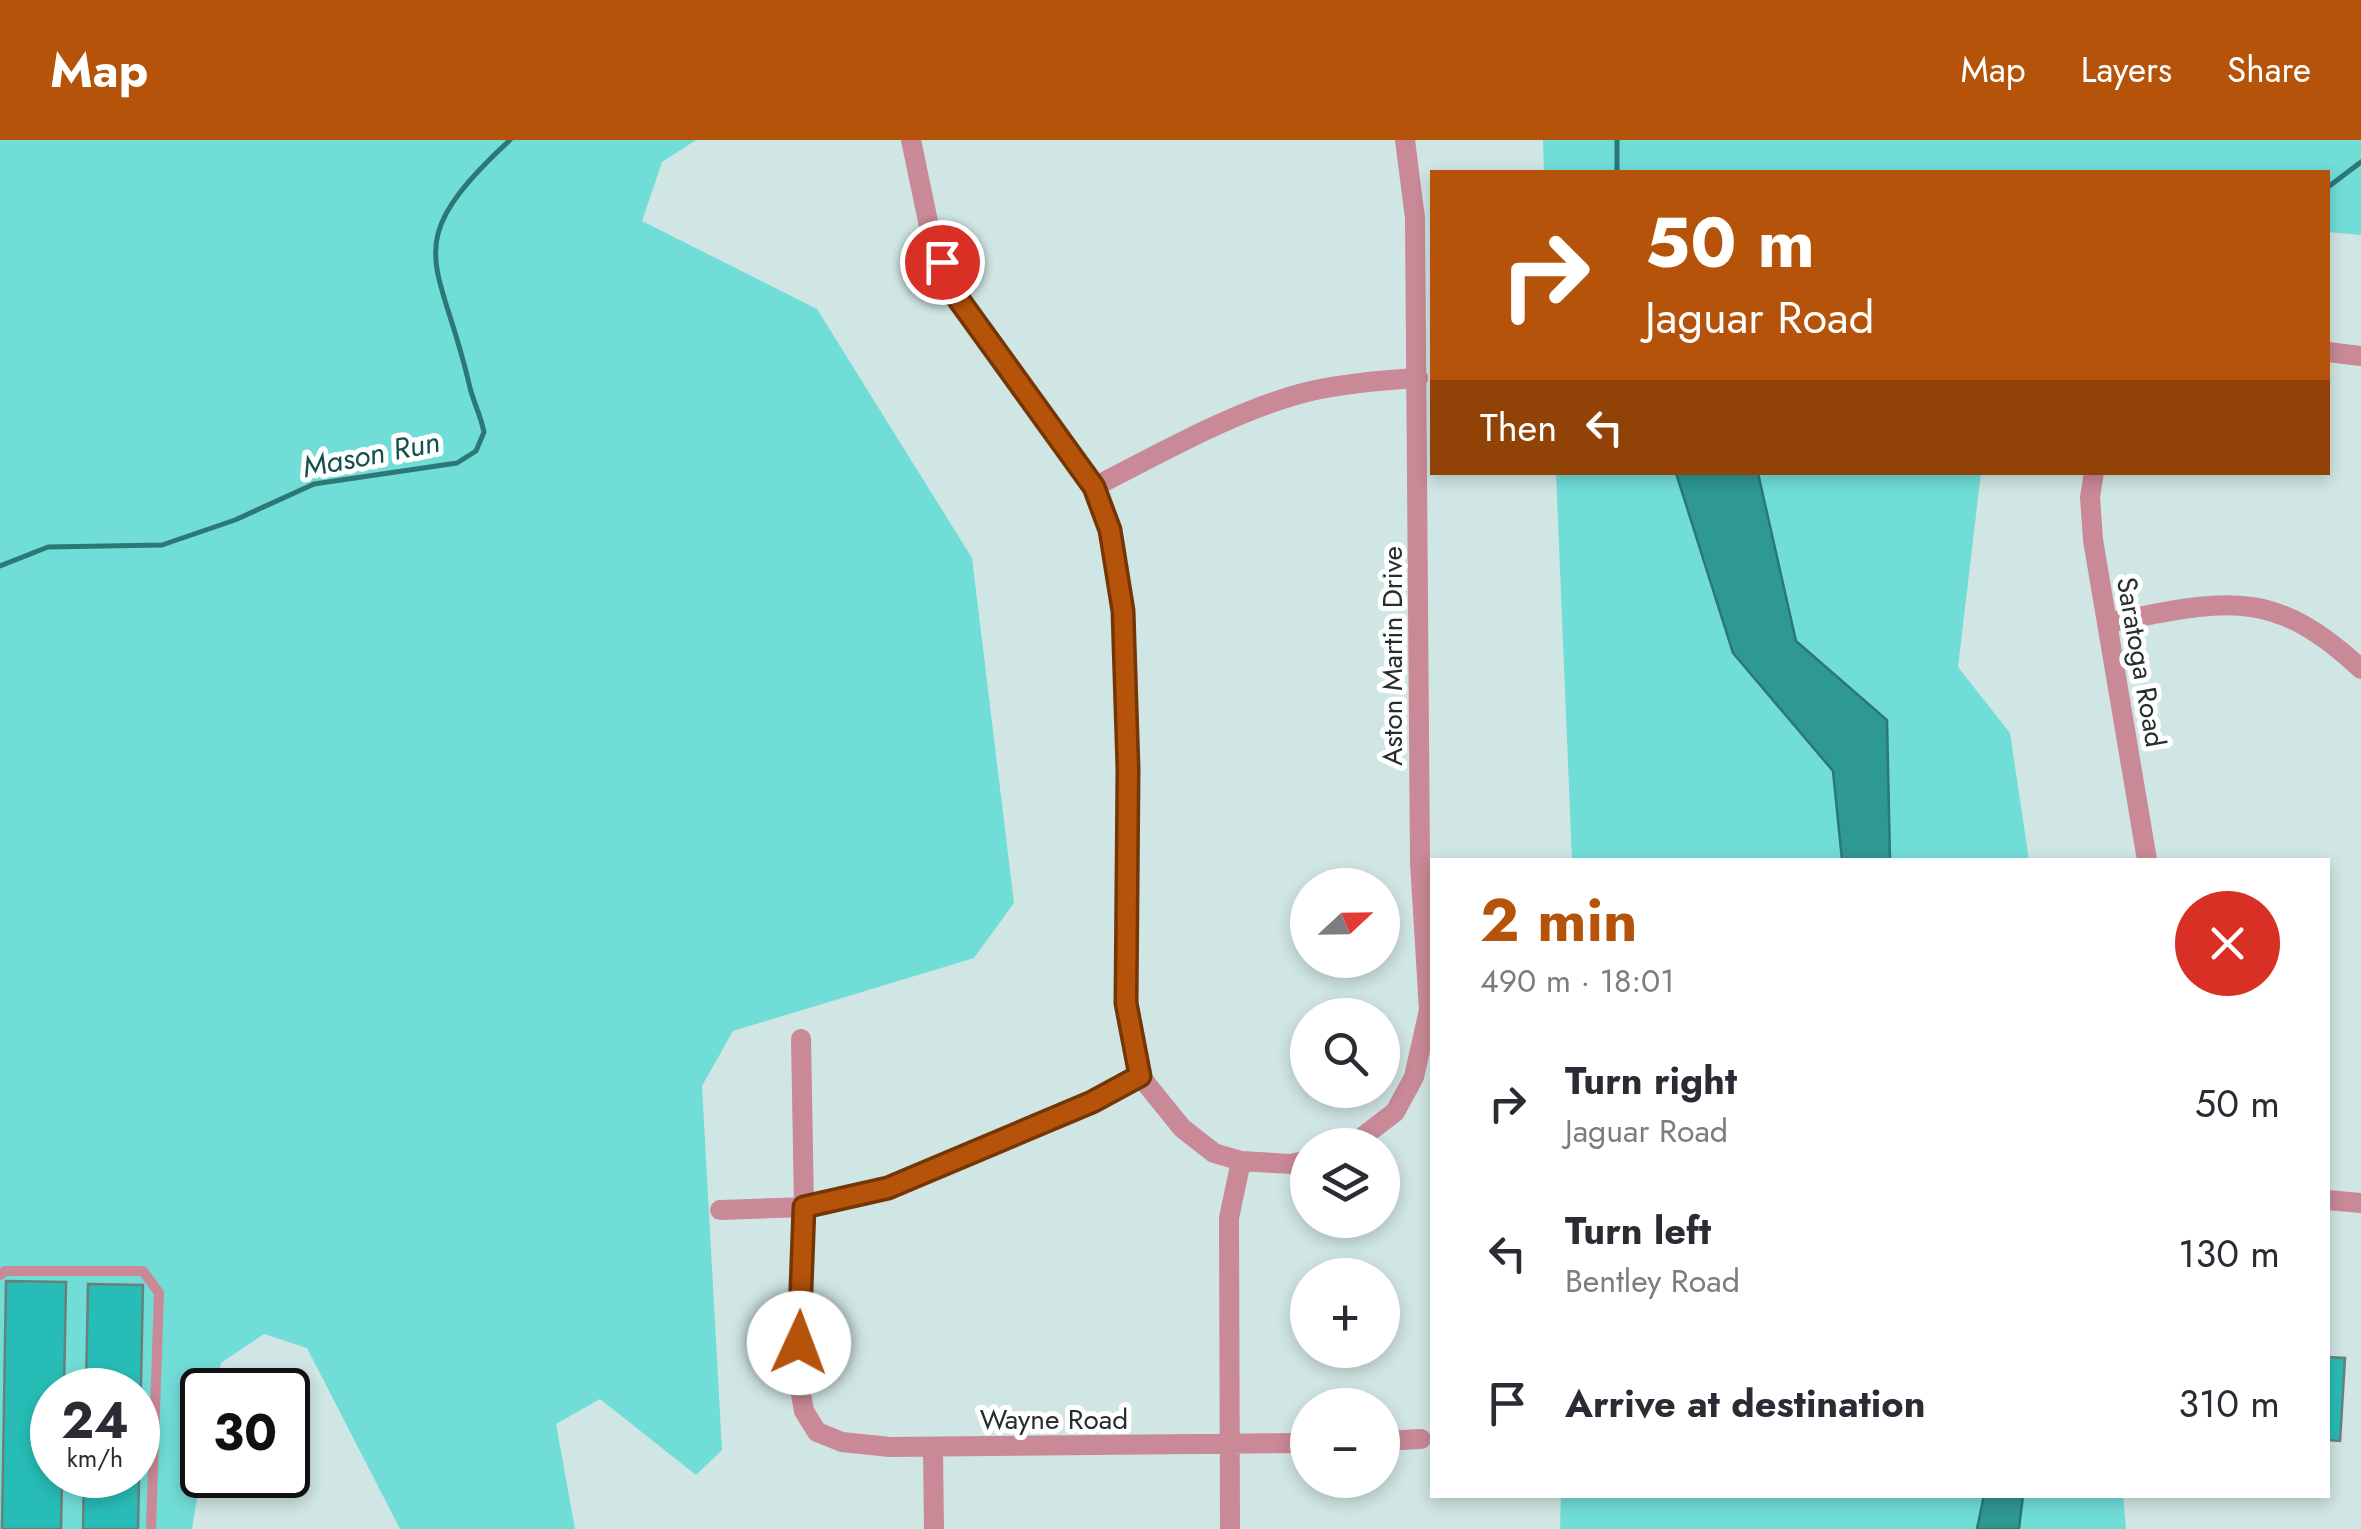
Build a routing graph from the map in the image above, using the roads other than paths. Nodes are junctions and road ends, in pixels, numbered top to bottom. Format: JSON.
{"nodes":[{"id":1,"x":911,"y":140,"type":"edge"},
{"id":2,"x":1405,"y":140,"type":"edge"},
{"id":3,"x":2330,"y":352,"type":"edge"},
{"id":4,"x":2361,"y":356,"type":"edge"},
{"id":5,"x":1418,"y":378,"type":"junction"},
{"id":6,"x":2094,"y":475,"type":"edge"},
{"id":7,"x":1094,"y":487,"type":"junction"},
{"id":8,"x":2107,"y":623,"type":"junction"},
{"id":9,"x":2361,"y":668,"type":"edge"},
{"id":10,"x":2147,"y":858,"type":"edge"},
{"id":11,"x":801,"y":1039,"type":"dead end"},
{"id":12,"x":1140,"y":1076,"type":"junction"},
{"id":13,"x":1374,"y":1128,"type":"edge"},
{"id":14,"x":1241,"y":1161,"type":"junction"},
{"id":15,"x":1290,"y":1164,"type":"edge"},
{"id":16,"x":2330,"y":1200,"type":"edge"},
{"id":17,"x":2361,"y":1203,"type":"edge"},
{"id":18,"x":804,"y":1207,"type":"junction"},
{"id":19,"x":720,"y":1210,"type":"dead end"},
{"id":20,"x":0,"y":1274,"type":"edge"},
{"id":21,"x":1421,"y":1440,"type":"dead end"},
{"id":22,"x":1400,"y":1441,"type":"edge"},
{"id":23,"x":1290,"y":1444,"type":"edge"},
{"id":24,"x":1230,"y":1446,"type":"junction"},
{"id":25,"x":933,"y":1448,"type":"junction"},
{"id":26,"x":152,"y":1529,"type":"edge"},
{"id":27,"x":934,"y":1529,"type":"edge"},
{"id":28,"x":1230,"y":1529,"type":"edge"}],
"edges":[{"from":1,"to":7,"type":"street"},
{"from":2,"to":5,"type":"street","name":"Aston Martin Drive"},
{"from":3,"to":4,"type":"street"},
{"from":5,"to":7,"type":"street"},
{"from":5,"to":13,"type":"street","name":"Aston Martin Drive"},
{"from":6,"to":8,"type":"street","name":"Saratoga Road"},
{"from":7,"to":12,"type":"street"},
{"from":8,"to":9,"type":"street"},
{"from":8,"to":10,"type":"street","name":"Saratoga Road"},
{"from":11,"to":18,"type":"street"},
{"from":12,"to":14,"type":"street"},
{"from":12,"to":18,"type":"street"},
{"from":14,"to":15,"type":"street"},
{"from":14,"to":24,"type":"street"},
{"from":16,"to":17,"type":"street"},
{"from":18,"to":19,"type":"street"},
{"from":18,"to":25,"type":"street","name":"Wayne Road"},
{"from":20,"to":26,"type":"lane"},
{"from":21,"to":22,"type":"street"},
{"from":23,"to":24,"type":"street","name":"Wayne Road"},
{"from":24,"to":25,"type":"street","name":"Wayne Road"},
{"from":24,"to":28,"type":"street"},
{"from":25,"to":27,"type":"street"}]}
